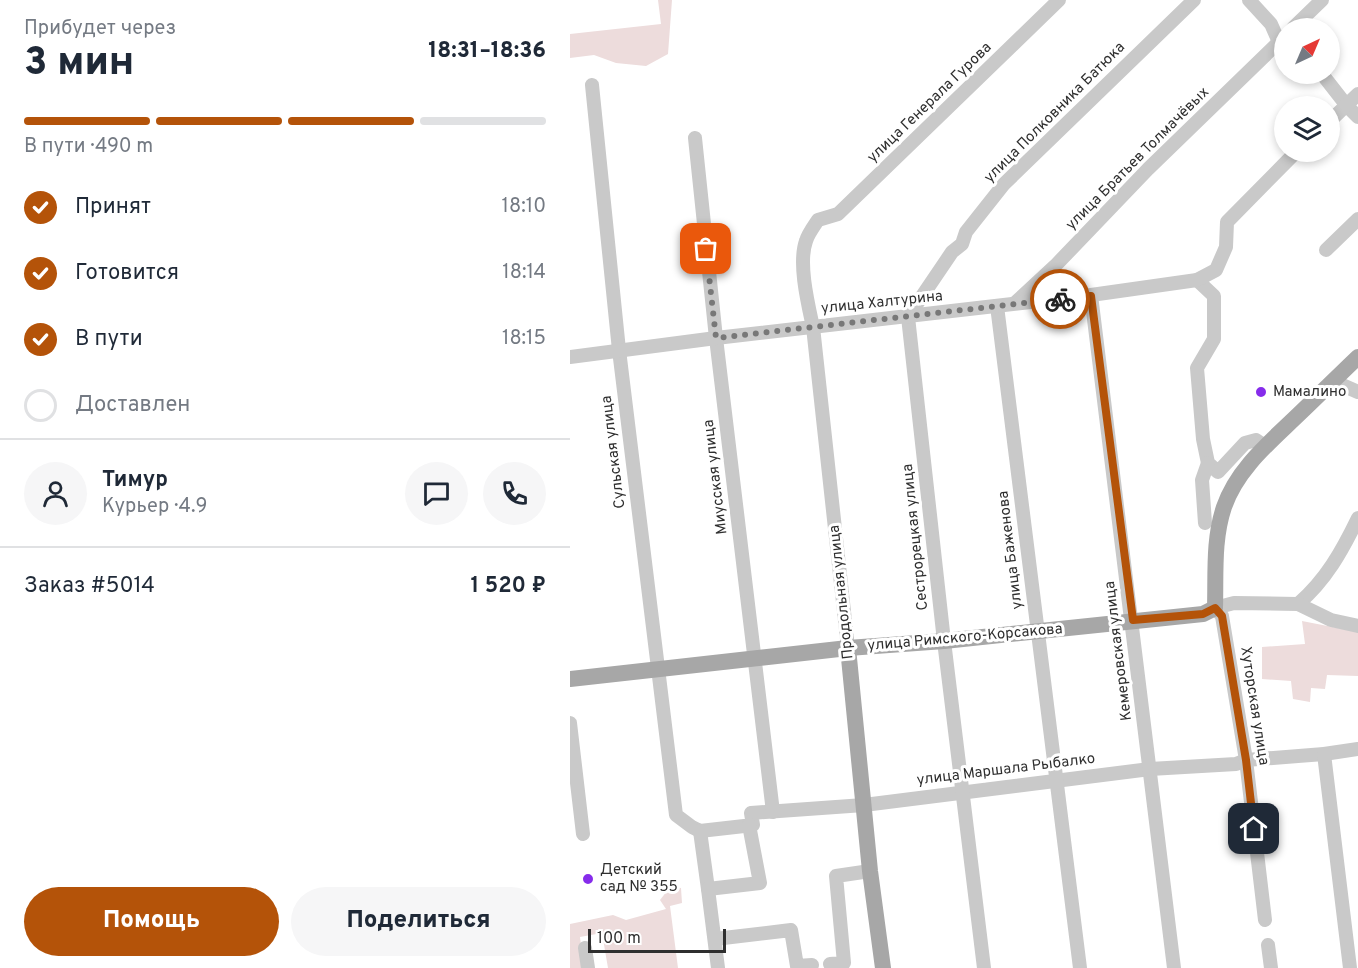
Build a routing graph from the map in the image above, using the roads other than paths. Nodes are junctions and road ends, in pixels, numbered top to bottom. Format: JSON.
{"nodes":[{"id":1,"x":1059,"y":0,"type":"edge"},
{"id":2,"x":1194,"y":0,"type":"edge"},
{"id":3,"x":1249,"y":0,"type":"edge"},
{"id":4,"x":1322,"y":0,"type":"edge"},
{"id":5,"x":1303,"y":18,"type":"edge"},
{"id":6,"x":1274,"y":29,"type":"edge"},
{"id":7,"x":1274,"y":49,"type":"edge"},
{"id":8,"x":1330,"y":84,"type":"edge"},
{"id":9,"x":592,"y":85,"type":"dead end"},
{"id":10,"x":1358,"y":94,"type":"edge"},
{"id":11,"x":1347,"y":106,"type":"junction"},
{"id":12,"x":1340,"y":112,"type":"edge"},
{"id":13,"x":1358,"y":117,"type":"edge"},
{"id":14,"x":695,"y":138,"type":"dead end"},
{"id":15,"x":1286,"y":162,"type":"edge"},
{"id":16,"x":1358,"y":219,"type":"edge"},
{"id":17,"x":818,"y":220,"type":"joint"},
{"id":18,"x":1326,"y":250,"type":"dead end"},
{"id":19,"x":1216,"y":270,"type":"junction"},
{"id":20,"x":1197,"y":280,"type":"junction"},
{"id":21,"x":1091,"y":296,"type":"junction"},
{"id":22,"x":1214,"y":296,"type":"junction"},
{"id":23,"x":1015,"y":303,"type":"junction"},
{"id":24,"x":997,"y":306,"type":"junction"},
{"id":25,"x":908,"y":317,"type":"junction"},
{"id":26,"x":813,"y":327,"type":"junction"},
{"id":27,"x":716,"y":338,"type":"junction"},
{"id":28,"x":619,"y":350,"type":"junction"},
{"id":29,"x":570,"y":357,"type":"edge"},
{"id":30,"x":1358,"y":357,"type":"edge"},
{"id":31,"x":1333,"y":381,"type":"junction"},
{"id":32,"x":1358,"y":392,"type":"edge"},
{"id":33,"x":1265,"y":446,"type":"junction"},
{"id":34,"x":1208,"y":463,"type":"junction"},
{"id":35,"x":1358,"y":518,"type":"edge"},
{"id":36,"x":1205,"y":524,"type":"dead end"},
{"id":37,"x":1215,"y":601,"type":"junction"},
{"id":38,"x":1298,"y":604,"type":"junction"},
{"id":39,"x":1133,"y":620,"type":"junction"},
{"id":40,"x":1358,"y":626,"type":"edge"},
{"id":41,"x":1037,"y":632,"type":"junction"},
{"id":42,"x":944,"y":641,"type":"junction"},
{"id":43,"x":848,"y":648,"type":"junction"},
{"id":44,"x":754,"y":660,"type":"junction"},
{"id":45,"x":657,"y":669,"type":"junction"},
{"id":46,"x":570,"y":679,"type":"edge"},
{"id":47,"x":570,"y":723,"type":"edge"},
{"id":48,"x":1358,"y":749,"type":"edge"},
{"id":49,"x":1324,"y":754,"type":"junction"},
{"id":50,"x":1246,"y":760,"type":"junction"},
{"id":51,"x":1150,"y":769,"type":"junction"},
{"id":52,"x":1056,"y":780,"type":"junction"},
{"id":53,"x":964,"y":791,"type":"junction"},
{"id":54,"x":864,"y":805,"type":"junction"},
{"id":55,"x":773,"y":812,"type":"junction"},
{"id":56,"x":750,"y":825,"type":"junction"},
{"id":57,"x":700,"y":831,"type":"junction"},
{"id":58,"x":583,"y":834,"type":"dead end"},
{"id":59,"x":870,"y":871,"type":"junction"},
{"id":60,"x":708,"y":889,"type":"junction"},
{"id":61,"x":1351,"y":913,"type":"edge"},
{"id":62,"x":1265,"y":920,"type":"dead end"},
{"id":63,"x":715,"y":939,"type":"junction"},
{"id":64,"x":1268,"y":945,"type":"dead end"},
{"id":65,"x":585,"y":948,"type":"dead end"},
{"id":66,"x":812,"y":965,"type":"dead end"},
{"id":67,"x":839,"y":965,"type":"edge"},
{"id":68,"x":797,"y":967,"type":"edge"},
{"id":69,"x":588,"y":968,"type":"edge"},
{"id":70,"x":718,"y":968,"type":"edge"},
{"id":71,"x":883,"y":968,"type":"edge"},
{"id":72,"x":984,"y":968,"type":"edge"},
{"id":73,"x":1080,"y":968,"type":"edge"},
{"id":74,"x":1174,"y":968,"type":"edge"},
{"id":75,"x":1271,"y":968,"type":"edge"},
{"id":76,"x":1350,"y":968,"type":"edge"}],
"edges":[{"from":1,"to":17,"type":"street","name":"улица Генерала Гурова"},
{"from":2,"to":25,"type":"street","name":"улица Полковника Батюка"},
{"from":3,"to":6,"type":"street"},
{"from":4,"to":5,"type":"street"},
{"from":7,"to":23,"type":"street","name":"улица Братьев Толмачёвых"},
{"from":8,"to":11,"type":"street"},
{"from":9,"to":28,"type":"street","name":"Сульская улица"},
{"from":10,"to":11,"type":"street"},
{"from":11,"to":12,"type":"street"},
{"from":11,"to":13,"type":"street"},
{"from":14,"to":27,"type":"street","name":"Миусская улица"},
{"from":15,"to":19,"type":"street"},
{"from":16,"to":18,"type":"street"},
{"from":17,"to":26,"type":"street","name":"Продольная улица"},
{"from":19,"to":20,"type":"street","name":"улица Халтурина"},
{"from":19,"to":22,"type":"street"},
{"from":20,"to":21,"type":"street","name":"улица Халтурина"},
{"from":20,"to":22,"type":"street"},
{"from":21,"to":23,"type":"street","name":"улица Халтурина"},
{"from":21,"to":39,"type":"street","name":"Кемеровская улица"},
{"from":22,"to":34,"type":"street"},
{"from":23,"to":24,"type":"street","name":"улица Халтурина"},
{"from":24,"to":25,"type":"street","name":"улица Халтурина"},
{"from":24,"to":41,"type":"street","name":"улица Баженова"},
{"from":25,"to":26,"type":"street","name":"улица Халтурина"},
{"from":25,"to":42,"type":"street","name":"Сестрорецкая улица"},
{"from":26,"to":27,"type":"street","name":"улица Халтурина"},
{"from":26,"to":43,"type":"street","name":"Продольная улица"},
{"from":27,"to":28,"type":"street","name":"улица Халтурина"},
{"from":27,"to":44,"type":"street","name":"Миусская улица"},
{"from":28,"to":29,"type":"street","name":"улица Халтурина"},
{"from":28,"to":45,"type":"street","name":"Сульская улица"},
{"from":30,"to":31,"type":"main road"},
{"from":31,"to":32,"type":"street"},
{"from":31,"to":33,"type":"main road"},
{"from":33,"to":34,"type":"street"},
{"from":33,"to":37,"type":"main road"},
{"from":34,"to":36,"type":"street"},
{"from":35,"to":38,"type":"street"},
{"from":37,"to":38,"type":"street","name":"улица Римского-Корсакова"},
{"from":37,"to":39,"type":"main road","name":"улица Римского-Корсакова"},
{"from":37,"to":50,"type":"street","name":"Хуторская улица"},
{"from":38,"to":40,"type":"street","name":"улица Римского-Корсакова"},
{"from":39,"to":41,"type":"main road","name":"улица Римского-Корсакова"},
{"from":39,"to":51,"type":"street","name":"Кемеровская улица"},
{"from":41,"to":42,"type":"main road","name":"улица Римского-Корсакова"},
{"from":41,"to":52,"type":"street","name":"улица Баженова"},
{"from":42,"to":43,"type":"main road","name":"улица Римского-Корсакова"},
{"from":42,"to":53,"type":"street","name":"Сестрорецкая улица"},
{"from":43,"to":44,"type":"main road","name":"улица Римского-Корсакова"},
{"from":43,"to":54,"type":"main road","name":"Продольная улица"},
{"from":44,"to":45,"type":"main road","name":"улица Римского-Корсакова"},
{"from":44,"to":55,"type":"street","name":"Миусская улица"},
{"from":45,"to":46,"type":"main road","name":"улица Римского-Корсакова"},
{"from":45,"to":57,"type":"street","name":"Сульская улица"},
{"from":47,"to":58,"type":"street"},
{"from":48,"to":49,"type":"street","name":"улица Маршала Рыбалко"},
{"from":49,"to":50,"type":"street","name":"улица Маршала Рыбалко"},
{"from":49,"to":61,"type":"street"},
{"from":50,"to":51,"type":"street","name":"улица Маршала Рыбалко"},
{"from":50,"to":62,"type":"street","name":"Хуторская улица"},
{"from":51,"to":52,"type":"street","name":"улица Маршала Рыбалко"},
{"from":51,"to":74,"type":"street","name":"Кемеровская улица"},
{"from":52,"to":53,"type":"street","name":"улица Маршала Рыбалко"},
{"from":52,"to":73,"type":"street","name":"улица Баженова"},
{"from":53,"to":54,"type":"street","name":"улица Маршала Рыбалко"},
{"from":53,"to":72,"type":"street","name":"Сестрорецкая улица"},
{"from":54,"to":55,"type":"street","name":"улица Маршала Рыбалко"},
{"from":54,"to":59,"type":"main road","name":"Продольная улица"},
{"from":55,"to":56,"type":"street","name":"улица Маршала Рыбалко"},
{"from":56,"to":57,"type":"street"},
{"from":56,"to":60,"type":"street"},
{"from":57,"to":60,"type":"street"},
{"from":59,"to":67,"type":"street"},
{"from":59,"to":71,"type":"main road","name":"Продольная улица"},
{"from":60,"to":63,"type":"street"},
{"from":61,"to":76,"type":"street"},
{"from":63,"to":68,"type":"street"},
{"from":63,"to":70,"type":"street"},
{"from":64,"to":75,"type":"street"},
{"from":65,"to":69,"type":"street"},
{"from":66,"to":68,"type":"street"}]}
